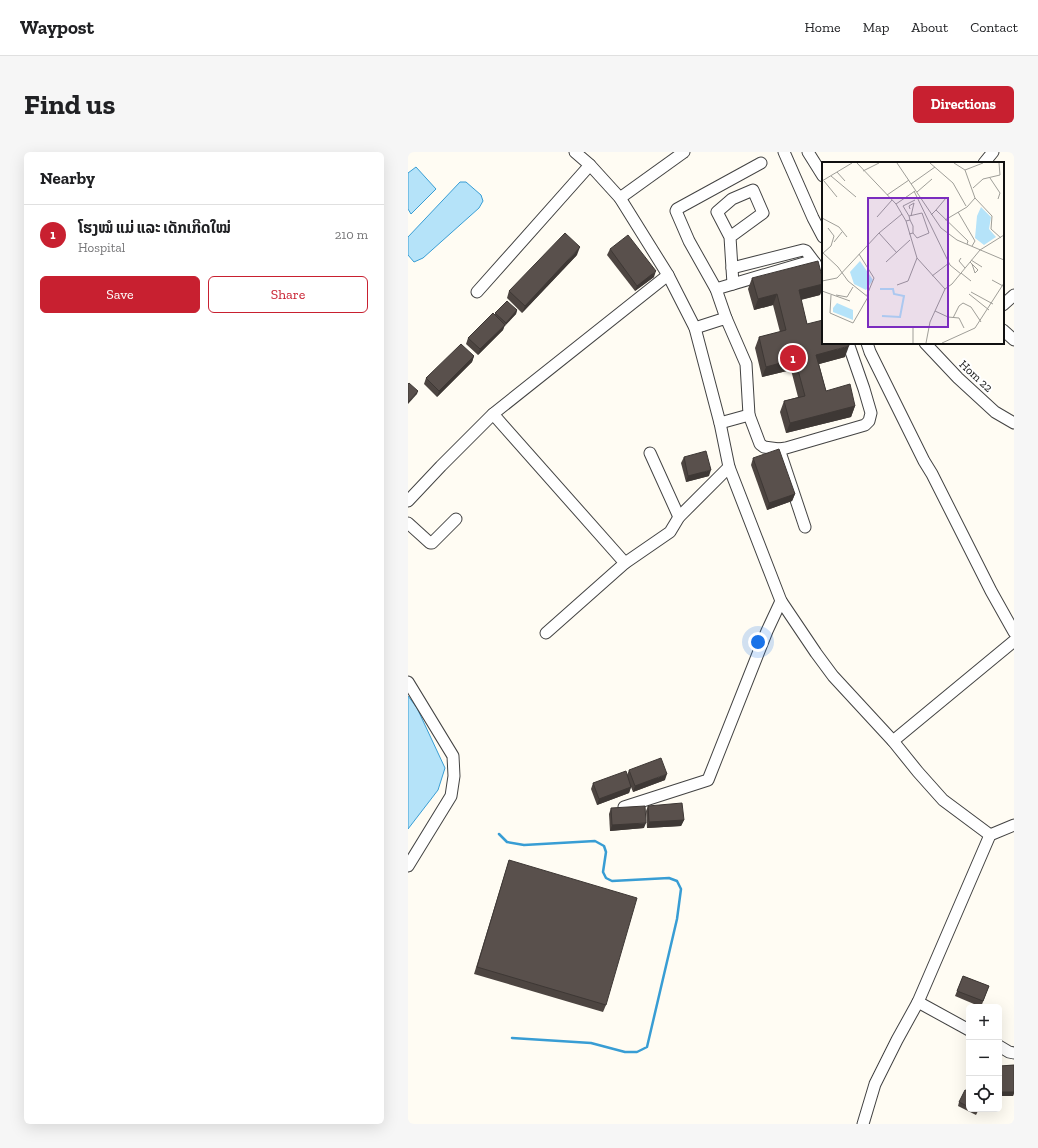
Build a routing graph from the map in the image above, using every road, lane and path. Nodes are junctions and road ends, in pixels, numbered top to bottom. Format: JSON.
{"nodes":[{"id":1,"x":575,"y":152,"type":"edge"},
{"id":2,"x":684,"y":152,"type":"edge"},
{"id":3,"x":784,"y":152,"type":"edge"},
{"id":4,"x":808,"y":152,"type":"edge"},
{"id":5,"x":993,"y":152,"type":"edge"},
{"id":6,"x":985,"y":162,"type":"edge"},
{"id":7,"x":761,"y":163,"type":"dead end"},
{"id":8,"x":590,"y":165,"type":"junction"},
{"id":9,"x":822,"y":174,"type":"edge"},
{"id":10,"x":620,"y":198,"type":"junction"},
{"id":11,"x":818,"y":216,"type":"edge"},
{"id":12,"x":822,"y":233,"type":"edge"},
{"id":13,"x":730,"y":236,"type":"dead end"},
{"id":14,"x":815,"y":262,"type":"junction"},
{"id":15,"x":732,"y":268,"type":"junction"},
{"id":16,"x":668,"y":275,"type":"junction"},
{"id":17,"x":822,"y":277,"type":"edge"},
{"id":18,"x":733,"y":284,"type":"junction"},
{"id":19,"x":716,"y":289,"type":"junction"},
{"id":20,"x":477,"y":292,"type":"dead end"},
{"id":21,"x":1014,"y":295,"type":"edge"},
{"id":22,"x":1004,"y":304,"type":"edge"},
{"id":23,"x":726,"y":318,"type":"junction"},
{"id":24,"x":695,"y":328,"type":"junction"},
{"id":25,"x":1004,"y":331,"type":"edge"},
{"id":26,"x":1014,"y":340,"type":"edge"},
{"id":27,"x":848,"y":344,"type":"edge"},
{"id":28,"x":867,"y":344,"type":"edge"},
{"id":29,"x":926,"y":344,"type":"edge"},
{"id":30,"x":493,"y":414,"type":"junction"},
{"id":31,"x":749,"y":415,"type":"junction"},
{"id":32,"x":720,"y":423,"type":"junction"},
{"id":33,"x":1014,"y":423,"type":"edge"},
{"id":34,"x":779,"y":449,"type":"junction"},
{"id":35,"x":650,"y":453,"type":"dead end"},
{"id":36,"x":729,"y":467,"type":"junction"},
{"id":37,"x":408,"y":501,"type":"edge"},
{"id":38,"x":679,"y":517,"type":"junction"},
{"id":39,"x":456,"y":519,"type":"dead end"},
{"id":40,"x":408,"y":523,"type":"edge"},
{"id":41,"x":805,"y":527,"type":"dead end"},
{"id":42,"x":625,"y":563,"type":"junction"},
{"id":43,"x":781,"y":601,"type":"junction"},
{"id":44,"x":1014,"y":632,"type":"edge"},
{"id":45,"x":546,"y":633,"type":"dead end"},
{"id":46,"x":1014,"y":641,"type":"edge"},
{"id":47,"x":408,"y":682,"type":"edge"},
{"id":48,"x":893,"y":741,"type":"junction"},
{"id":49,"x":624,"y":807,"type":"edge"},
{"id":50,"x":1014,"y":825,"type":"edge"},
{"id":51,"x":990,"y":835,"type":"junction"},
{"id":52,"x":408,"y":866,"type":"edge"},
{"id":53,"x":918,"y":1002,"type":"junction"},
{"id":54,"x":966,"y":1028,"type":"edge"},
{"id":55,"x":1002,"y":1048,"type":"edge"},
{"id":56,"x":1014,"y":1053,"type":"edge"},
{"id":57,"x":863,"y":1124,"type":"edge"}],
"edges":[{"from":1,"to":8,"type":"street"},
{"from":2,"to":10,"type":"street"},
{"from":3,"to":11,"type":"street"},
{"from":4,"to":9,"type":"street"},
{"from":5,"to":6,"type":"street"},
{"from":7,"to":19,"type":"street"},
{"from":8,"to":10,"type":"street"},
{"from":8,"to":20,"type":"street"},
{"from":10,"to":16,"type":"street"},
{"from":11,"to":12,"type":"street"},
{"from":13,"to":15,"type":"street"},
{"from":14,"to":15,"type":"street"},
{"from":14,"to":17,"type":"street"},
{"from":14,"to":18,"type":"street"},
{"from":15,"to":18,"type":"street"},
{"from":16,"to":24,"type":"street"},
{"from":16,"to":30,"type":"street"},
{"from":18,"to":19,"type":"street"},
{"from":19,"to":23,"type":"street"},
{"from":21,"to":22,"type":"street"},
{"from":23,"to":24,"type":"street"},
{"from":23,"to":31,"type":"street"},
{"from":24,"to":32,"type":"street"},
{"from":25,"to":26,"type":"street"},
{"from":27,"to":34,"type":"street"},
{"from":28,"to":44,"type":"street"},
{"from":29,"to":33,"type":"street","name":"Hom 22"},
{"from":30,"to":37,"type":"street"},
{"from":30,"to":42,"type":"street"},
{"from":31,"to":32,"type":"street"},
{"from":31,"to":34,"type":"street"},
{"from":32,"to":36,"type":"street"},
{"from":34,"to":41,"type":"street"},
{"from":35,"to":38,"type":"street"},
{"from":36,"to":38,"type":"street"},
{"from":36,"to":43,"type":"street"},
{"from":38,"to":42,"type":"street"},
{"from":39,"to":40,"type":"street"},
{"from":42,"to":45,"type":"street"},
{"from":43,"to":48,"type":"street"},
{"from":43,"to":49,"type":"street"},
{"from":46,"to":48,"type":"street"},
{"from":47,"to":52,"type":"street"},
{"from":48,"to":51,"type":"street"},
{"from":50,"to":51,"type":"street"},
{"from":51,"to":53,"type":"street"},
{"from":53,"to":54,"type":"street"},
{"from":53,"to":57,"type":"street"},
{"from":55,"to":56,"type":"street"}]}
